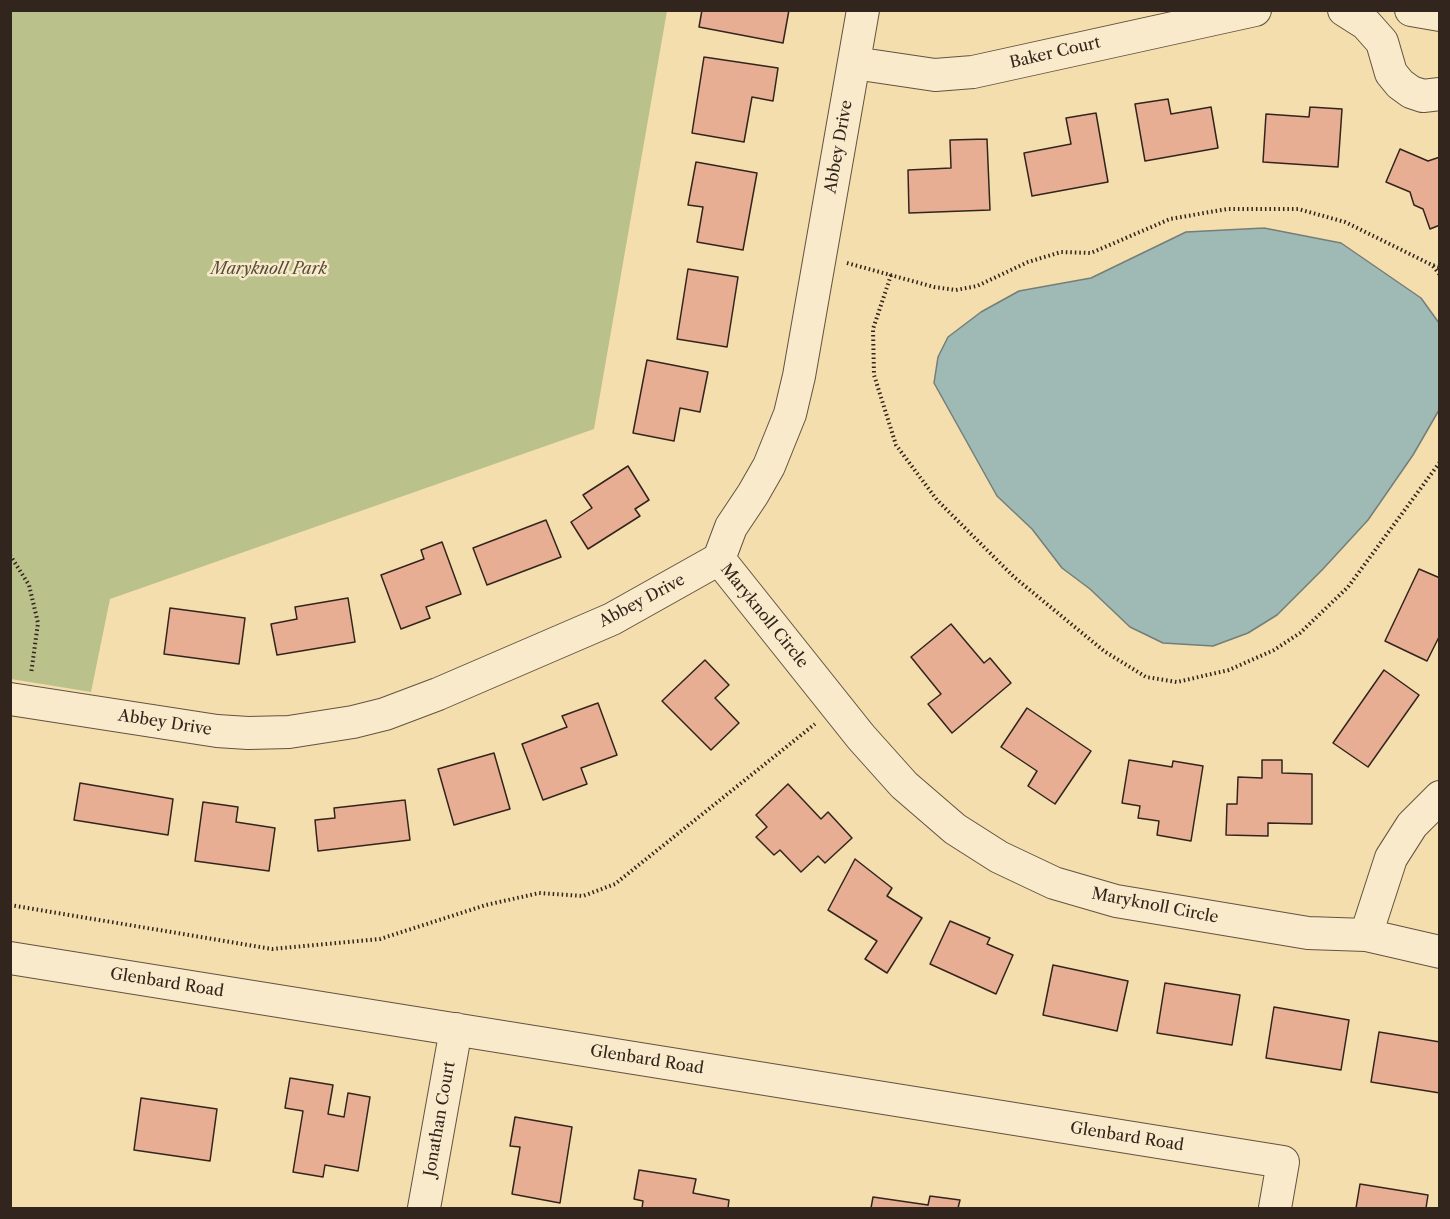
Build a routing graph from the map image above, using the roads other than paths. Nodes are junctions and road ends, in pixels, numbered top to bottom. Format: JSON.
{"nodes":[{"id":1,"x":863,"y":10,"type":"edge"},
{"id":2,"x":1255,"y":10,"type":"edge"},
{"id":3,"x":1344,"y":10,"type":"edge"},
{"id":4,"x":1411,"y":10,"type":"edge"},
{"id":5,"x":1440,"y":15,"type":"edge"},
{"id":6,"x":854,"y":63,"type":"junction"},
{"id":7,"x":1440,"y":94,"type":"edge"},
{"id":8,"x":719,"y":559,"type":"junction"},
{"id":9,"x":19,"y":700,"type":"edge"},
{"id":10,"x":1440,"y":796,"type":"edge"},
{"id":11,"x":1366,"y":935,"type":"junction"},
{"id":12,"x":1440,"y":952,"type":"edge"},
{"id":13,"x":10,"y":958,"type":"edge"},
{"id":14,"x":456,"y":1029,"type":"junction"},
{"id":15,"x":424,"y":1209,"type":"edge"},
{"id":16,"x":1275,"y":1209,"type":"edge"}],
"edges":[{"from":1,"to":6,"type":"street","name":"Abbey Drive"},
{"from":2,"to":6,"type":"street","name":"Baker Court"},
{"from":3,"to":7,"type":"street"},
{"from":4,"to":5,"type":"street"},
{"from":6,"to":8,"type":"street","name":"Abbey Drive"},
{"from":8,"to":9,"type":"street","name":"Abbey Drive"},
{"from":8,"to":11,"type":"street","name":"Maryknoll Circle"},
{"from":10,"to":11,"type":"street"},
{"from":11,"to":12,"type":"street","name":"Maryknoll Circle"},
{"from":13,"to":14,"type":"street","name":"Glenbard Road"},
{"from":14,"to":15,"type":"street","name":"Jonathan Court"},
{"from":14,"to":16,"type":"street","name":"Glenbard Road"}]}
